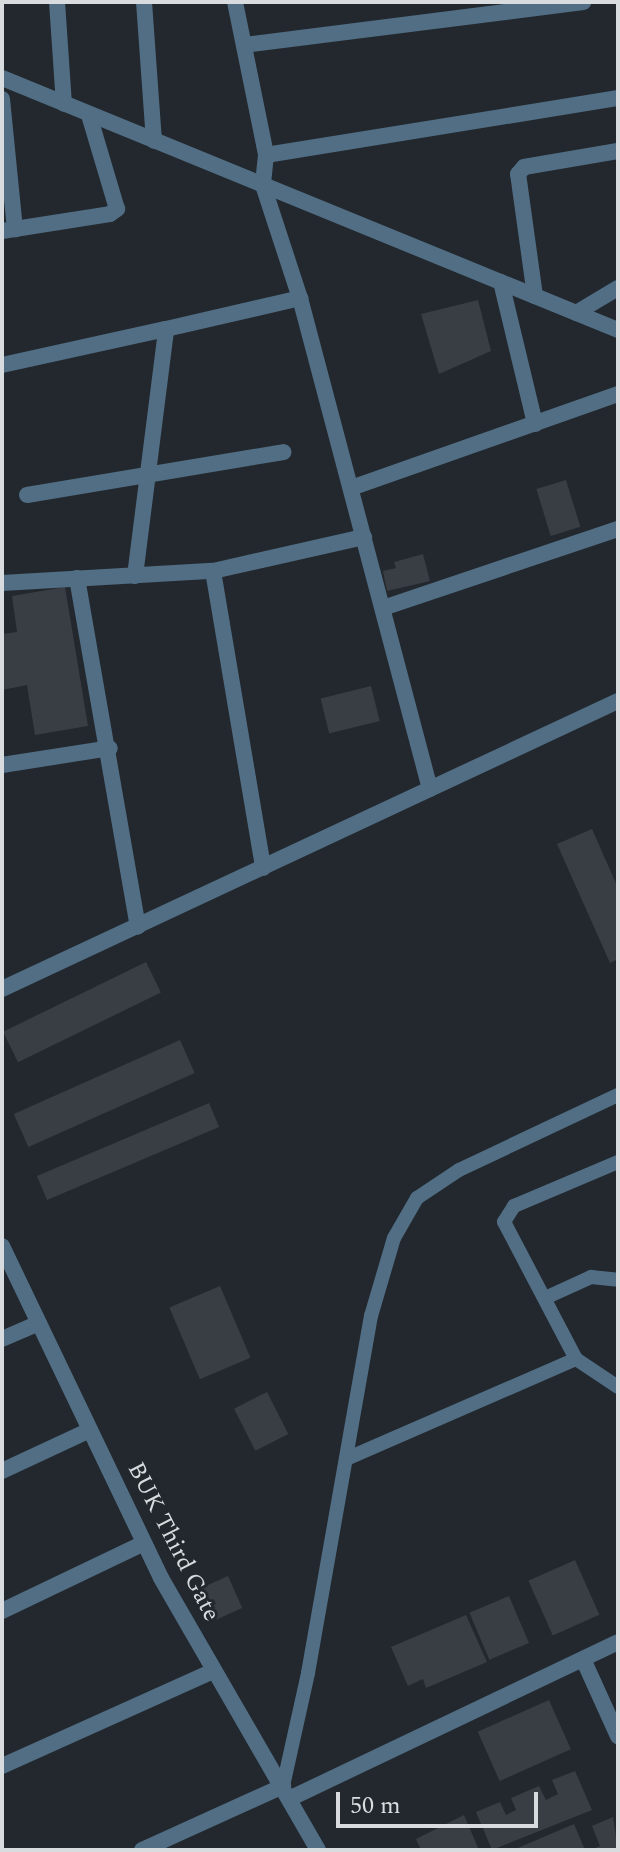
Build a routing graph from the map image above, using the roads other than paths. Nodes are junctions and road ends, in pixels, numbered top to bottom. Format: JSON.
{"nodes":[{"id":1,"x":57,"y":2,"type":"edge"},
{"id":2,"x":144,"y":2,"type":"edge"},
{"id":3,"x":235,"y":2,"type":"edge"},
{"id":4,"x":583,"y":2,"type":"edge"},
{"id":5,"x":244,"y":45,"type":"junction"},
{"id":6,"x":2,"y":78,"type":"edge"},
{"id":7,"x":618,"y":98,"type":"edge"},
{"id":8,"x":2,"y":99,"type":"edge"},
{"id":9,"x":64,"y":104,"type":"junction"},
{"id":10,"x":89,"y":115,"type":"junction"},
{"id":11,"x":154,"y":141,"type":"junction"},
{"id":12,"x":618,"y":151,"type":"edge"},
{"id":13,"x":266,"y":155,"type":"junction"},
{"id":14,"x":263,"y":185,"type":"junction"},
{"id":15,"x":9,"y":230,"type":"edge"},
{"id":16,"x":501,"y":282,"type":"junction"},
{"id":17,"x":618,"y":288,"type":"edge"},
{"id":18,"x":535,"y":296,"type":"junction"},
{"id":19,"x":300,"y":298,"type":"junction"},
{"id":20,"x":576,"y":313,"type":"junction"},
{"id":21,"x":166,"y":329,"type":"junction"},
{"id":22,"x":618,"y":330,"type":"edge"},
{"id":23,"x":2,"y":365,"type":"edge"},
{"id":24,"x":618,"y":394,"type":"edge"},
{"id":25,"x":535,"y":424,"type":"junction"},
{"id":26,"x":283,"y":452,"type":"dead end"},
{"id":27,"x":145,"y":478,"type":"junction"},
{"id":28,"x":351,"y":488,"type":"junction"},
{"id":29,"x":27,"y":495,"type":"dead end"},
{"id":30,"x":618,"y":529,"type":"edge"},
{"id":31,"x":364,"y":537,"type":"junction"},
{"id":32,"x":213,"y":571,"type":"junction"},
{"id":33,"x":135,"y":576,"type":"junction"},
{"id":34,"x":77,"y":578,"type":"junction"},
{"id":35,"x":2,"y":583,"type":"edge"},
{"id":36,"x":383,"y":608,"type":"junction"},
{"id":37,"x":618,"y":701,"type":"edge"},
{"id":38,"x":110,"y":748,"type":"junction"},
{"id":39,"x":2,"y":765,"type":"edge"},
{"id":40,"x":430,"y":789,"type":"junction"},
{"id":41,"x":263,"y":868,"type":"junction"},
{"id":42,"x":138,"y":927,"type":"junction"},
{"id":43,"x":2,"y":989,"type":"edge"},
{"id":44,"x":618,"y":1095,"type":"edge"},
{"id":45,"x":618,"y":1162,"type":"edge"},
{"id":46,"x":2,"y":1246,"type":"edge"},
{"id":47,"x":618,"y":1280,"type":"edge"},
{"id":48,"x":545,"y":1298,"type":"junction"},
{"id":49,"x":39,"y":1323,"type":"junction"},
{"id":50,"x":2,"y":1339,"type":"edge"},
{"id":51,"x":576,"y":1359,"type":"junction"},
{"id":52,"x":618,"y":1387,"type":"edge"},
{"id":53,"x":90,"y":1430,"type":"junction"},
{"id":54,"x":346,"y":1459,"type":"junction"},
{"id":55,"x":2,"y":1471,"type":"edge"},
{"id":56,"x":144,"y":1543,"type":"junction"},
{"id":57,"x":2,"y":1611,"type":"edge"},
{"id":58,"x":618,"y":1642,"type":"edge"},
{"id":59,"x":583,"y":1659,"type":"junction"},
{"id":60,"x":213,"y":1671,"type":"junction"},
{"id":61,"x":618,"y":1736,"type":"edge"},
{"id":62,"x":2,"y":1766,"type":"edge"},
{"id":63,"x":287,"y":1792,"type":"junction"},
{"id":64,"x":142,"y":1850,"type":"edge"},
{"id":65,"x":318,"y":1850,"type":"edge"}],
"edges":[{"from":1,"to":9,"type":"street"},
{"from":2,"to":11,"type":"street"},
{"from":3,"to":5,"type":"street"},
{"from":4,"to":5,"type":"street"},
{"from":5,"to":13,"type":"street"},
{"from":6,"to":9,"type":"street"},
{"from":7,"to":13,"type":"street"},
{"from":8,"to":15,"type":"street"},
{"from":9,"to":10,"type":"street"},
{"from":10,"to":11,"type":"street"},
{"from":10,"to":15,"type":"street"},
{"from":11,"to":14,"type":"street"},
{"from":12,"to":18,"type":"street"},
{"from":13,"to":14,"type":"street"},
{"from":14,"to":16,"type":"street"},
{"from":14,"to":19,"type":"street"},
{"from":16,"to":18,"type":"street"},
{"from":16,"to":25,"type":"street"},
{"from":17,"to":20,"type":"street"},
{"from":18,"to":20,"type":"street"},
{"from":19,"to":21,"type":"street"},
{"from":19,"to":28,"type":"street"},
{"from":20,"to":22,"type":"street"},
{"from":21,"to":23,"type":"street"},
{"from":21,"to":27,"type":"street"},
{"from":24,"to":25,"type":"street"},
{"from":25,"to":28,"type":"street"},
{"from":26,"to":27,"type":"street"},
{"from":27,"to":29,"type":"street"},
{"from":27,"to":33,"type":"street"},
{"from":28,"to":31,"type":"street"},
{"from":30,"to":36,"type":"street"},
{"from":31,"to":32,"type":"street"},
{"from":31,"to":36,"type":"street"},
{"from":32,"to":33,"type":"street"},
{"from":32,"to":41,"type":"street"},
{"from":33,"to":34,"type":"street"},
{"from":34,"to":35,"type":"street"},
{"from":34,"to":38,"type":"street"},
{"from":36,"to":40,"type":"street"},
{"from":37,"to":40,"type":"street"},
{"from":38,"to":39,"type":"street"},
{"from":38,"to":42,"type":"street"},
{"from":40,"to":41,"type":"street"},
{"from":41,"to":42,"type":"street"},
{"from":42,"to":43,"type":"street"},
{"from":44,"to":54,"type":"lane"},
{"from":45,"to":48,"type":"lane"},
{"from":46,"to":49,"type":"street","name":"BUK Third Gate"},
{"from":47,"to":48,"type":"lane"},
{"from":48,"to":51,"type":"lane"},
{"from":49,"to":50,"type":"street"},
{"from":49,"to":53,"type":"street","name":"BUK Third Gate"},
{"from":51,"to":52,"type":"lane"},
{"from":51,"to":54,"type":"lane"},
{"from":53,"to":55,"type":"street"},
{"from":53,"to":56,"type":"street","name":"BUK Third Gate"},
{"from":54,"to":63,"type":"lane"},
{"from":56,"to":57,"type":"street"},
{"from":56,"to":60,"type":"street","name":"BUK Third Gate"},
{"from":58,"to":59,"type":"street"},
{"from":59,"to":61,"type":"street"},
{"from":59,"to":63,"type":"street"},
{"from":60,"to":62,"type":"street"},
{"from":60,"to":63,"type":"street","name":"BUK Third Gate"},
{"from":63,"to":64,"type":"street"},
{"from":63,"to":65,"type":"street","name":"BUK Third Gate"}]}
